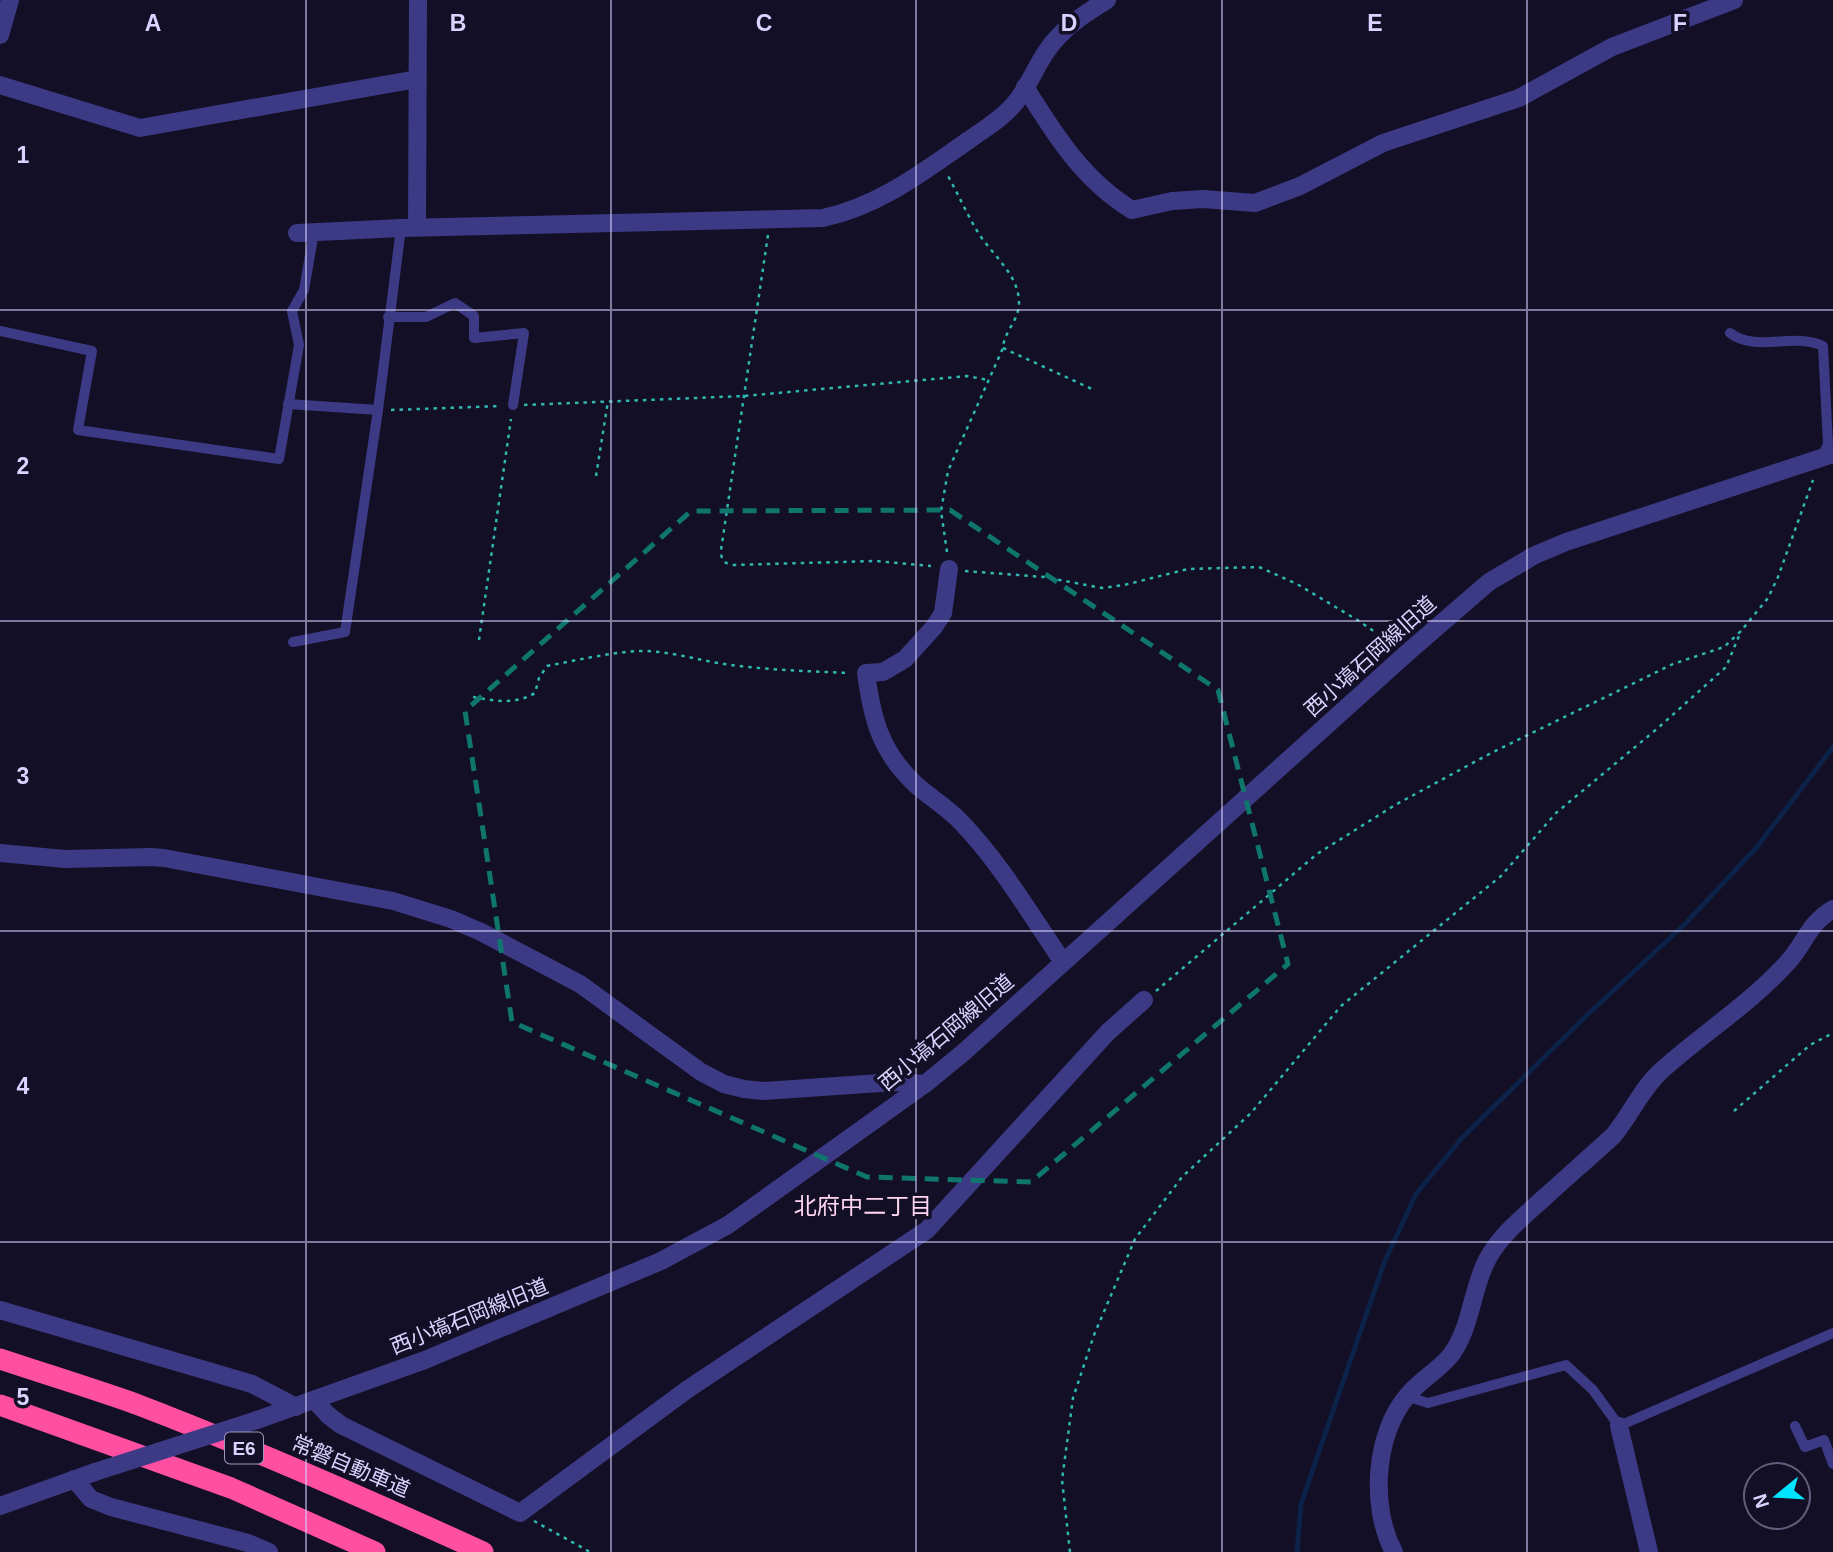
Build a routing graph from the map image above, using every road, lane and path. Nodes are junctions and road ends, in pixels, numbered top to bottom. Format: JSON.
{"nodes":[{"id":1,"x":10,"y":0,"type":"edge"},
{"id":2,"x":418,"y":0,"type":"edge"},
{"id":3,"x":1107,"y":0,"type":"edge"},
{"id":4,"x":1734,"y":0,"type":"edge"},
{"id":5,"x":0,"y":35,"type":"edge"},
{"id":6,"x":417,"y":79,"type":"junction"},
{"id":7,"x":0,"y":85,"type":"edge"},
{"id":8,"x":1025,"y":87,"type":"junction"},
{"id":9,"x":940,"y":160,"type":"junction"},
{"id":10,"x":771,"y":219,"type":"junction"},
{"id":11,"x":409,"y":227,"type":"junction"},
{"id":12,"x":305,"y":232,"type":"joint"},
{"id":13,"x":388,"y":317,"type":"junction"},
{"id":14,"x":0,"y":331,"type":"edge"},
{"id":15,"x":1730,"y":333,"type":"dead end"},
{"id":16,"x":1003,"y":348,"type":"junction"},
{"id":17,"x":988,"y":380,"type":"junction"},
{"id":18,"x":1092,"y":389,"type":"dead end"},
{"id":19,"x":744,"y":396,"type":"junction"},
{"id":20,"x":608,"y":401,"type":"junction"},
{"id":21,"x":288,"y":404,"type":"junction"},
{"id":22,"x":513,"y":405,"type":"junction"},
{"id":23,"x":378,"y":410,"type":"junction"},
{"id":24,"x":1827,"y":455,"type":"edge"},
{"id":25,"x":596,"y":476,"type":"dead end"},
{"id":26,"x":949,"y":569,"type":"junction"},
{"id":27,"x":1741,"y":631,"type":"junction"},
{"id":28,"x":479,"y":639,"type":"dead end"},
{"id":29,"x":293,"y":642,"type":"dead end"},
{"id":30,"x":1406,"y":653,"type":"junction"},
{"id":31,"x":866,"y":673,"type":"junction"},
{"id":32,"x":473,"y":697,"type":"dead end"},
{"id":33,"x":0,"y":853,"type":"edge"},
{"id":34,"x":1833,"y":909,"type":"edge"},
{"id":35,"x":1063,"y":962,"type":"junction"},
{"id":36,"x":1144,"y":1000,"type":"joint"},
{"id":37,"x":1833,"y":1034,"type":"edge"},
{"id":38,"x":925,"y":1084,"type":"junction"},
{"id":39,"x":1734,"y":1111,"type":"dead end"},
{"id":40,"x":0,"y":1310,"type":"edge"},
{"id":41,"x":1833,"y":1333,"type":"edge"},
{"id":42,"x":0,"y":1359,"type":"edge"},
{"id":43,"x":1406,"y":1396,"type":"junction"},
{"id":44,"x":314,"y":1401,"type":"junction"},
{"id":45,"x":0,"y":1405,"type":"edge"},
{"id":46,"x":296,"y":1407,"type":"junction"},
{"id":47,"x":1619,"y":1426,"type":"junction"},
{"id":48,"x":1795,"y":1426,"type":"dead end"},
{"id":49,"x":1833,"y":1464,"type":"edge"},
{"id":50,"x":74,"y":1479,"type":"junction"},
{"id":51,"x":0,"y":1506,"type":"edge"},
{"id":52,"x":520,"y":1513,"type":"junction"},
{"id":53,"x":269,"y":1552,"type":"edge"},
{"id":54,"x":375,"y":1552,"type":"edge"},
{"id":55,"x":483,"y":1552,"type":"edge"},
{"id":56,"x":590,"y":1552,"type":"edge"},
{"id":57,"x":1070,"y":1552,"type":"edge"},
{"id":58,"x":1394,"y":1552,"type":"edge"},
{"id":59,"x":1649,"y":1552,"type":"edge"}],
"edges":[{"from":1,"to":5,"type":"street"},
{"from":2,"to":6,"type":"street"},
{"from":3,"to":8,"type":"street"},
{"from":4,"to":8,"type":"street"},
{"from":6,"to":7,"type":"street"},
{"from":6,"to":11,"type":"street"},
{"from":8,"to":9,"type":"street"},
{"from":9,"to":10,"type":"street"},
{"from":9,"to":16,"type":"path"},
{"from":10,"to":11,"type":"street"},
{"from":10,"to":19,"type":"path"},
{"from":11,"to":12,"type":"street"},
{"from":11,"to":13,"type":"lane"},
{"from":12,"to":21,"type":"lane"},
{"from":13,"to":22,"type":"lane"},
{"from":13,"to":23,"type":"lane"},
{"from":14,"to":21,"type":"lane"},
{"from":15,"to":24,"type":"lane"},
{"from":16,"to":17,"type":"path"},
{"from":16,"to":18,"type":"path"},
{"from":17,"to":19,"type":"path"},
{"from":17,"to":26,"type":"path"},
{"from":19,"to":20,"type":"path"},
{"from":19,"to":26,"type":"path"},
{"from":20,"to":22,"type":"path"},
{"from":20,"to":25,"type":"path"},
{"from":21,"to":23,"type":"lane"},
{"from":22,"to":23,"type":"path"},
{"from":22,"to":28,"type":"path"},
{"from":23,"to":29,"type":"lane"},
{"from":24,"to":27,"type":"path"},
{"from":24,"to":30,"type":"street","name":"西小塙石岡線旧道"},
{"from":26,"to":30,"type":"path"},
{"from":26,"to":31,"type":"street"},
{"from":27,"to":36,"type":"path"},
{"from":27,"to":57,"type":"path"},
{"from":30,"to":35,"type":"street","name":"西小塙石岡線旧道"},
{"from":31,"to":32,"type":"path"},
{"from":31,"to":35,"type":"street"},
{"from":33,"to":38,"type":"street"},
{"from":34,"to":43,"type":"street"},
{"from":35,"to":38,"type":"street","name":"西小塙石岡線旧道"},
{"from":36,"to":52,"type":"street"},
{"from":37,"to":39,"type":"path"},
{"from":38,"to":44,"type":"street","name":"西小塙石岡線旧道"},
{"from":40,"to":46,"type":"street"},
{"from":41,"to":47,"type":"lane"},
{"from":42,"to":55,"type":"highway","name":"常磐自動車道","number":"E6"},
{"from":43,"to":47,"type":"lane"},
{"from":43,"to":58,"type":"street"},
{"from":44,"to":46,"type":"street","name":"西小塙石岡線旧道"},
{"from":44,"to":52,"type":"street"},
{"from":45,"to":54,"type":"highway","number":"E6"},
{"from":46,"to":50,"type":"street","name":"西小塙石岡線旧道","bridge":true},
{"from":47,"to":59,"type":"street"},
{"from":48,"to":49,"type":"lane"},
{"from":50,"to":51,"type":"street","name":"西小塙石岡線旧道"},
{"from":50,"to":53,"type":"street"},
{"from":52,"to":56,"type":"path"}]}
